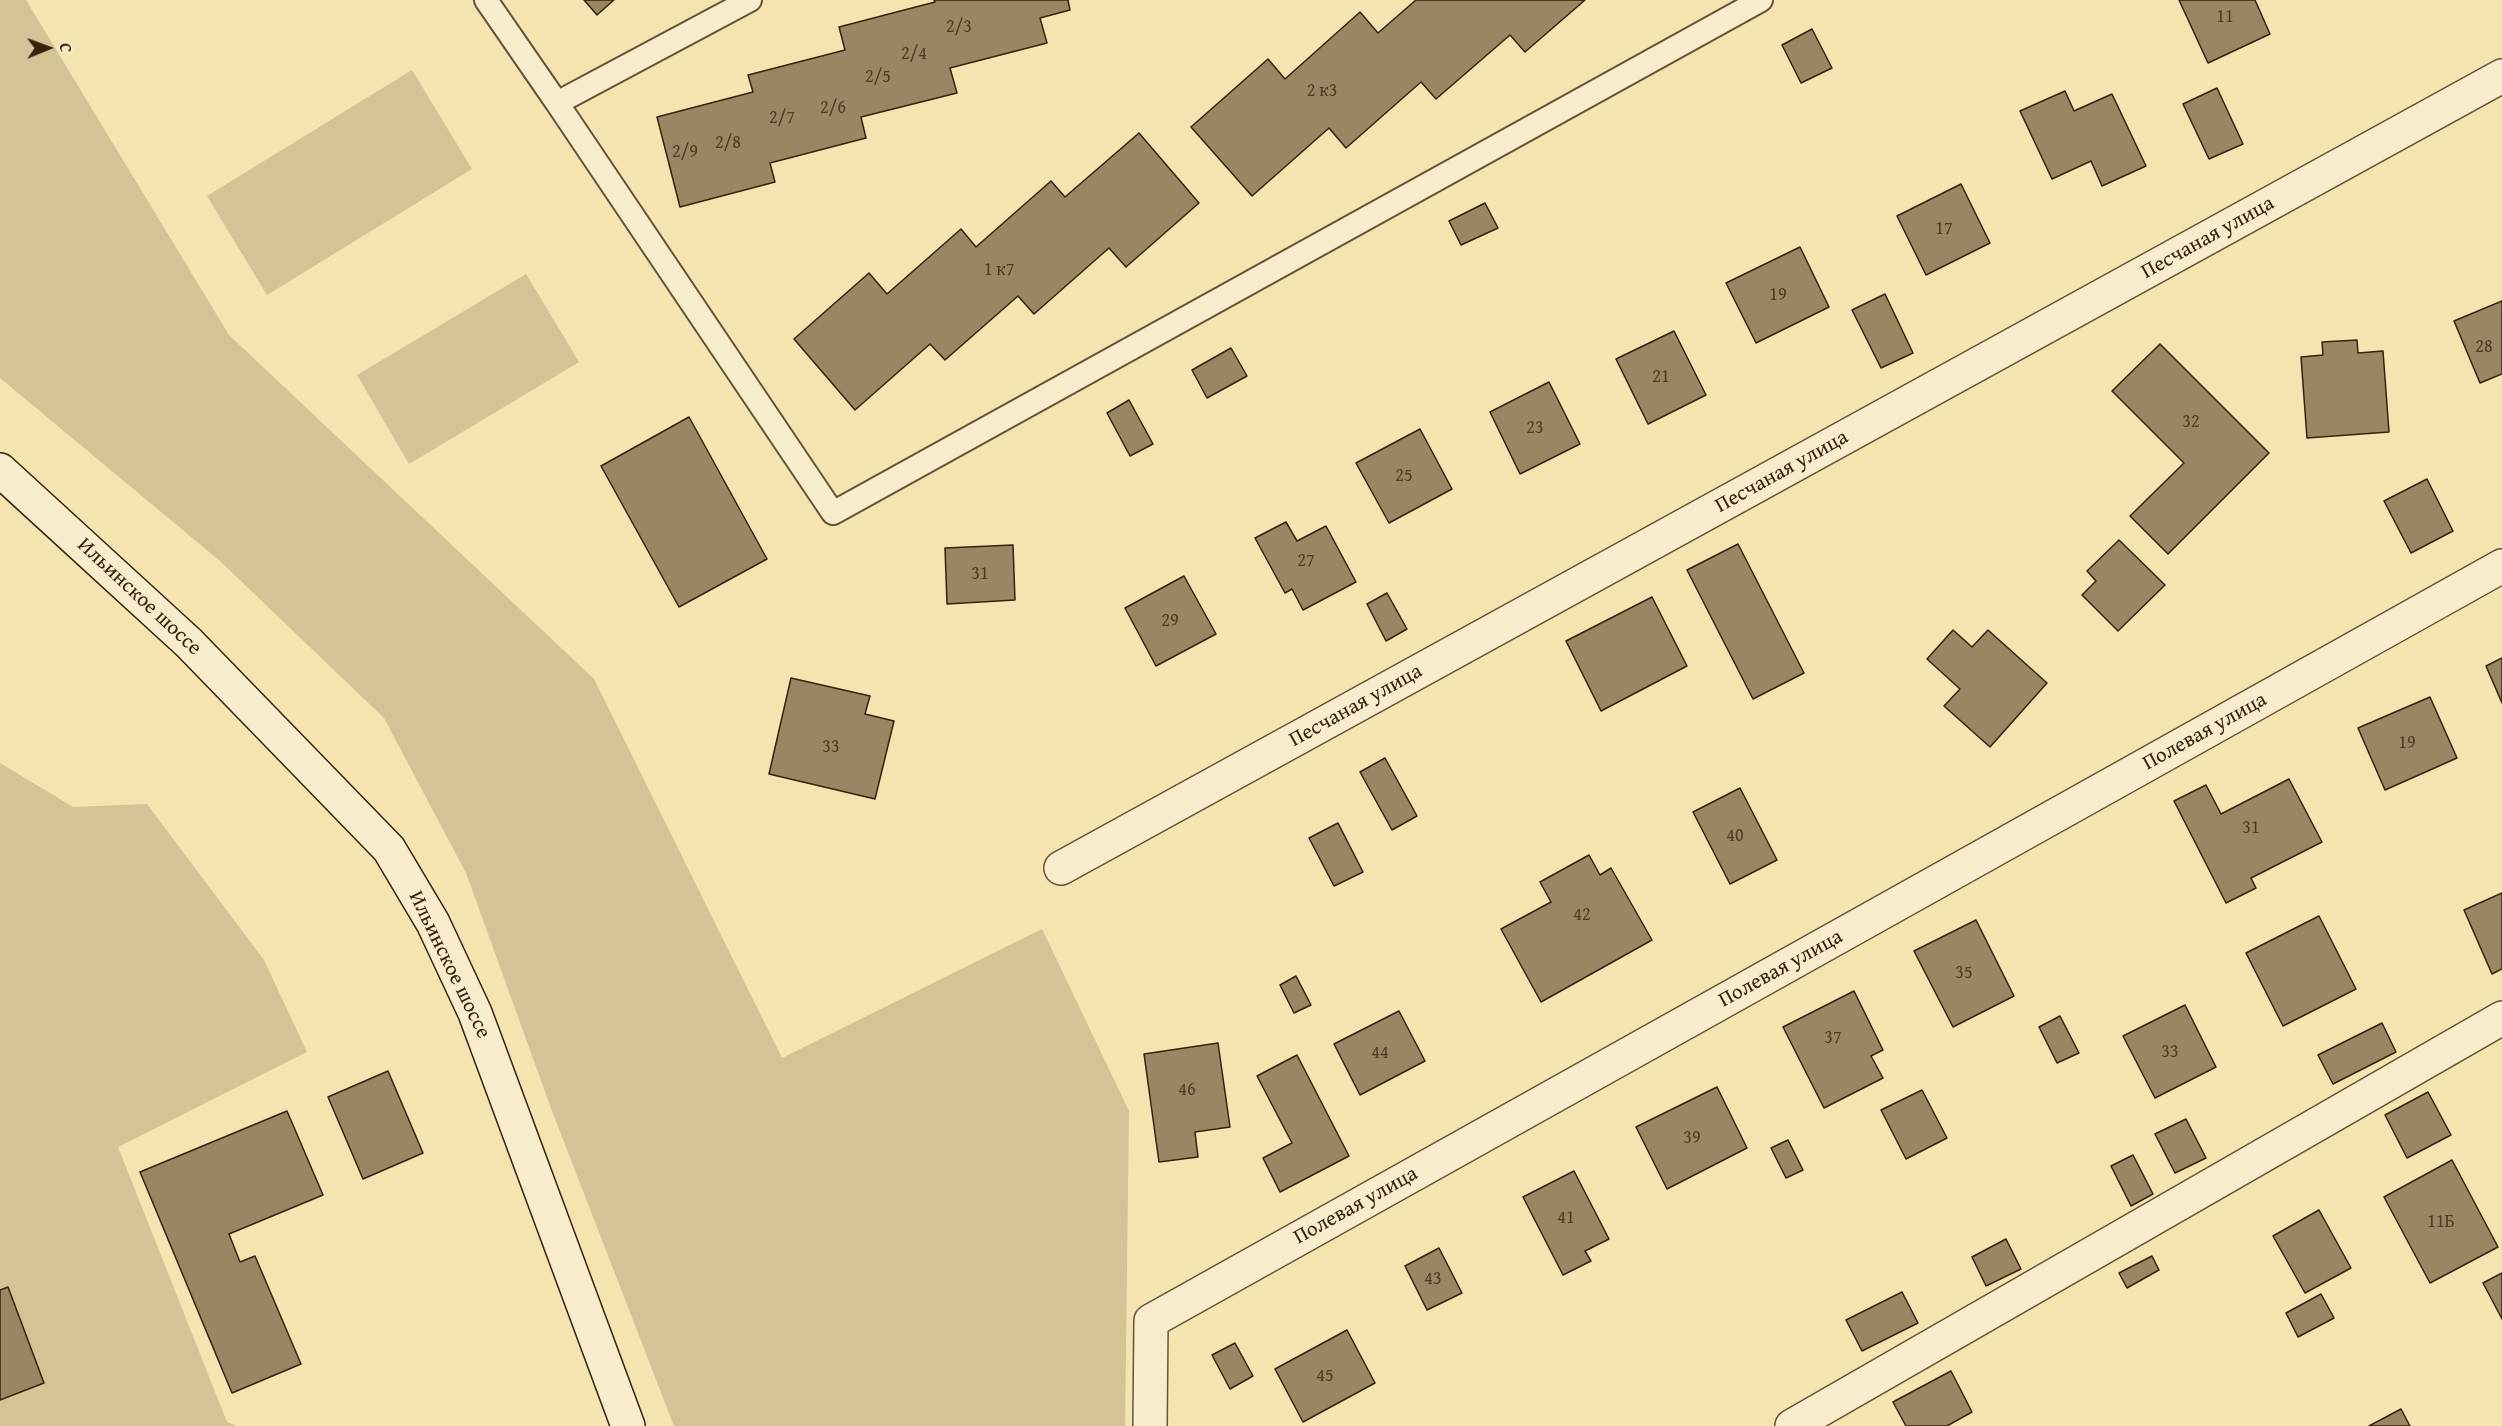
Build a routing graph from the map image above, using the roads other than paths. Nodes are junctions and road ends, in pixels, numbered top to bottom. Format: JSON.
{"nodes":[{"id":1,"x":486,"y":0,"type":"edge"},
{"id":2,"x":750,"y":0,"type":"edge"},
{"id":3,"x":1761,"y":0,"type":"edge"},
{"id":4,"x":2502,"y":76,"type":"edge"},
{"id":5,"x":557,"y":103,"type":"junction"},
{"id":6,"x":0,"y":470,"type":"edge"},
{"id":7,"x":2502,"y":566,"type":"edge"},
{"id":8,"x":1061,"y":868,"type":"dead end"},
{"id":9,"x":2502,"y":1018,"type":"edge"},
{"id":10,"x":628,"y":1426,"type":"edge"},
{"id":11,"x":1150,"y":1426,"type":"edge"},
{"id":12,"x":1792,"y":1426,"type":"edge"}],
"edges":[{"from":1,"to":5,"type":"lane"},
{"from":2,"to":5,"type":"lane"},
{"from":3,"to":5,"type":"lane"},
{"from":4,"to":8,"type":"street","name":"Песчаная улица"},
{"from":6,"to":10,"type":"street","name":"Ильинское шоссе"},
{"from":7,"to":11,"type":"street","name":"Полевая улица"},
{"from":9,"to":12,"type":"street"}]}
